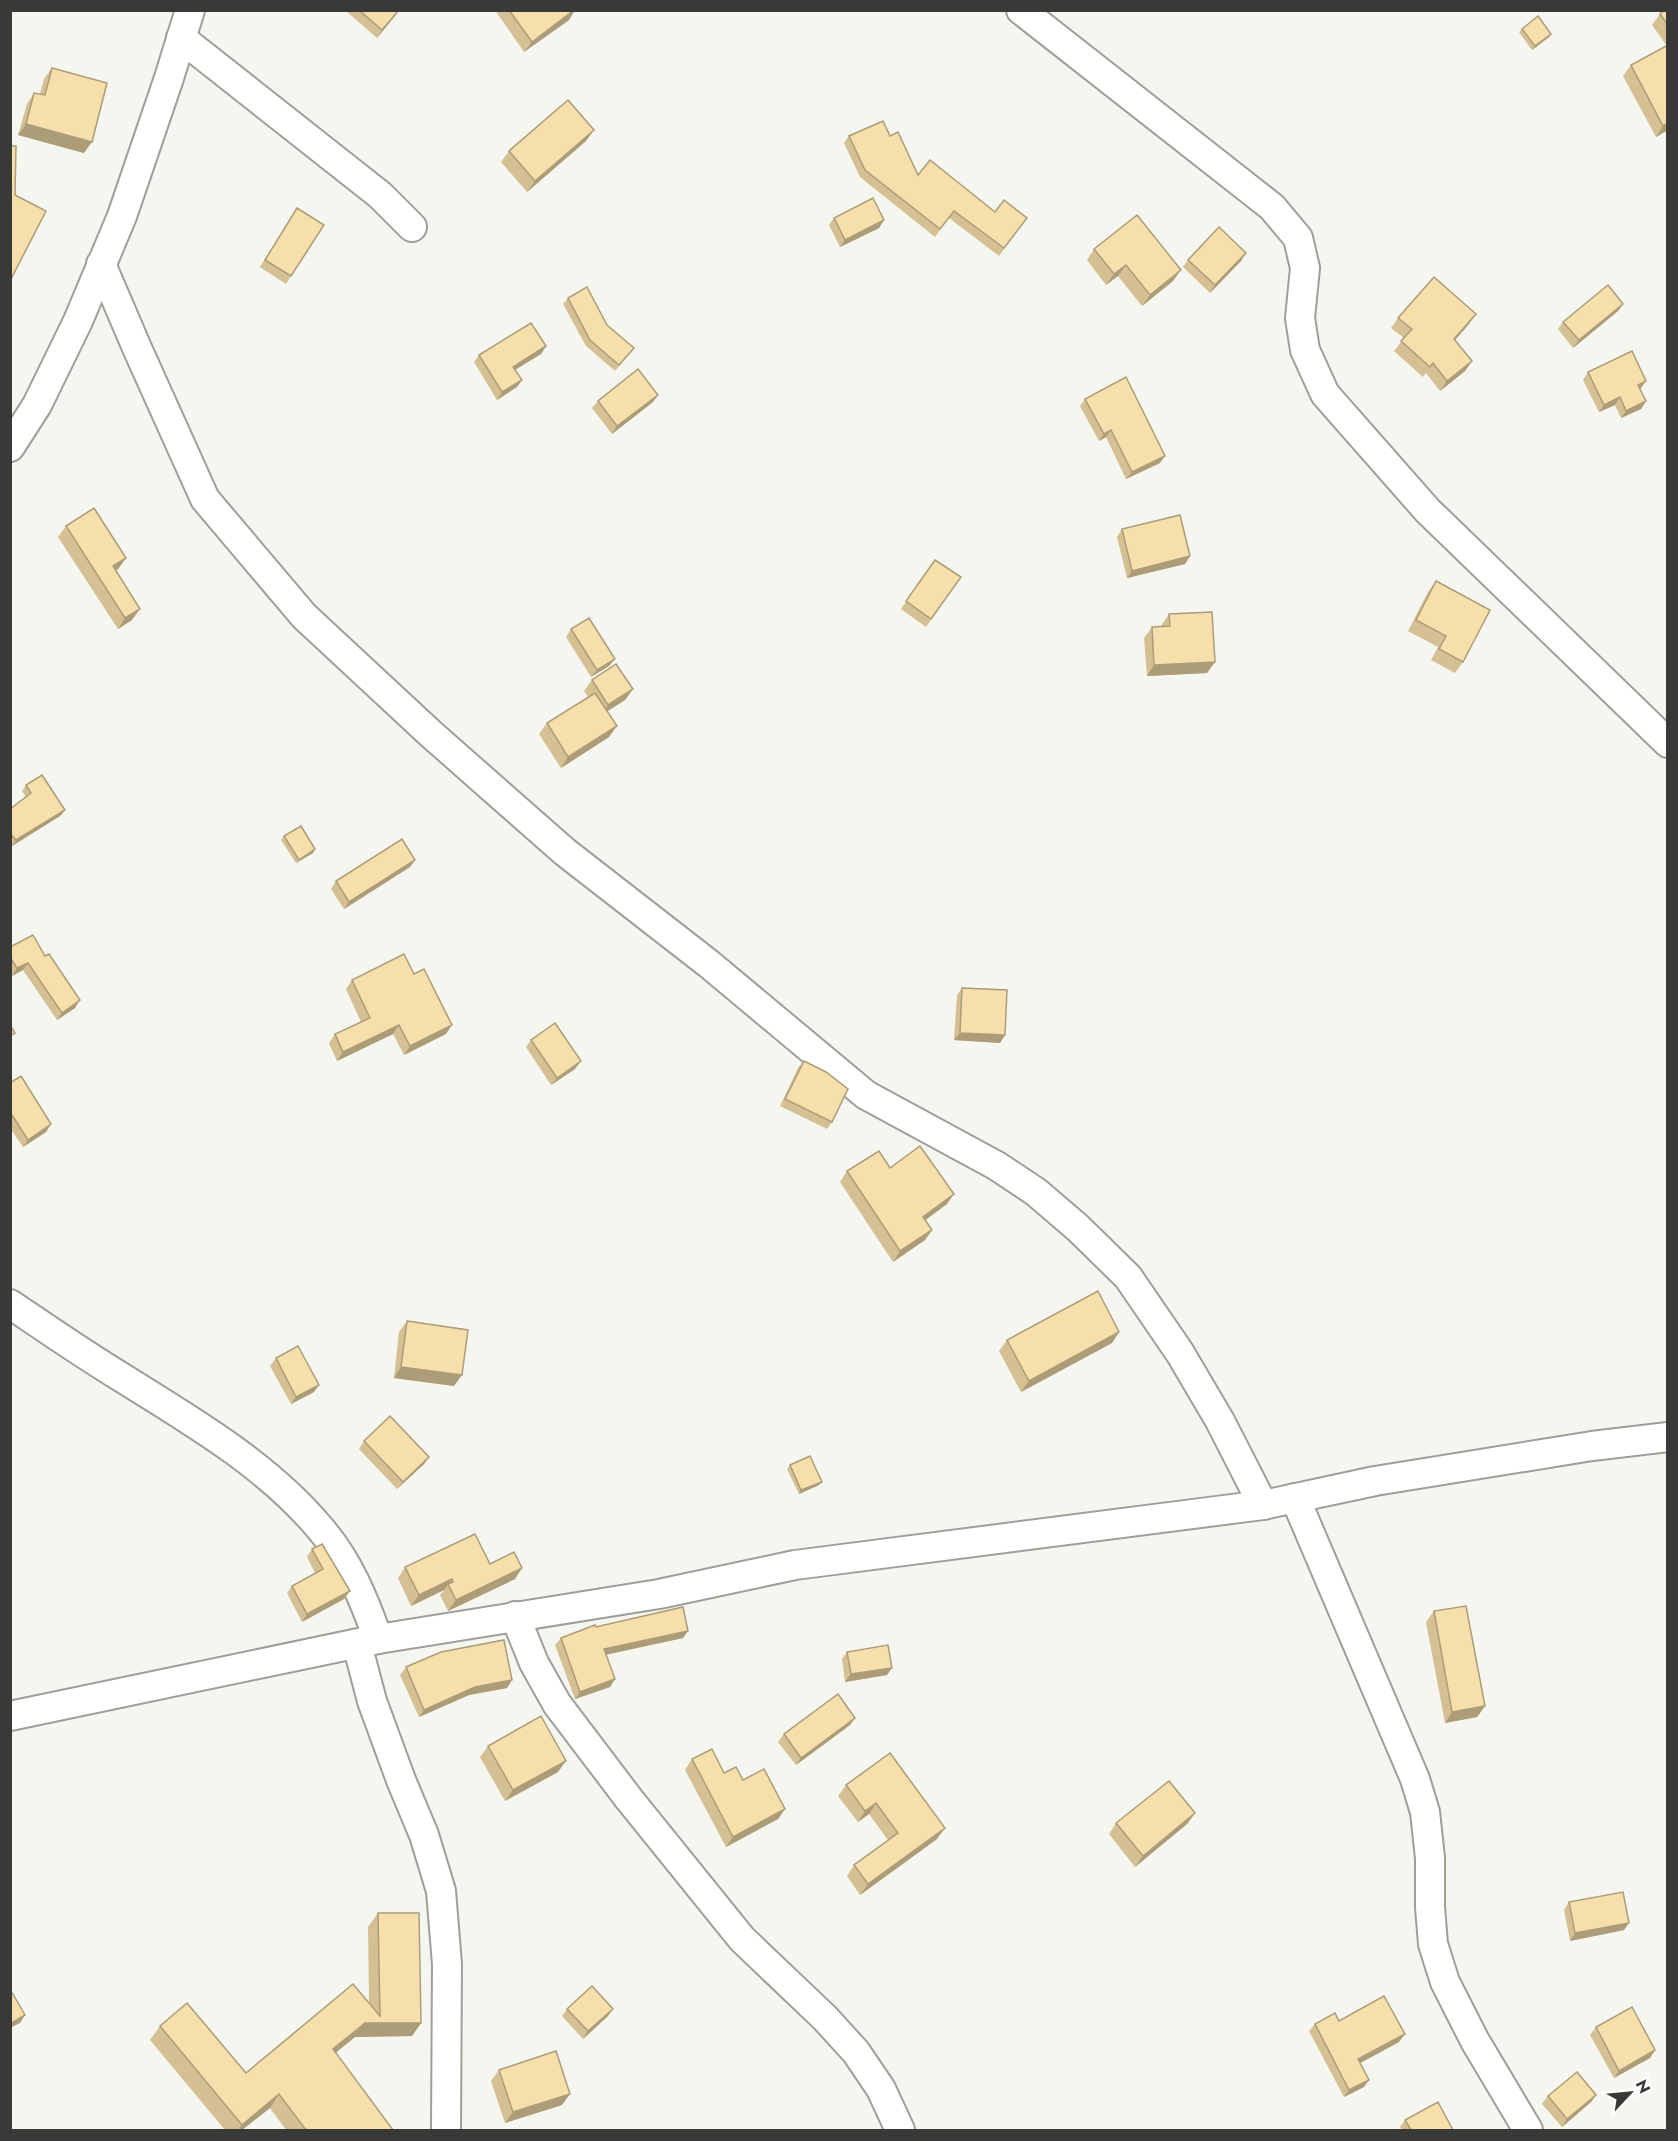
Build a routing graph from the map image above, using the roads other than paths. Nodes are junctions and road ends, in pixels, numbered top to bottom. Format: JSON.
{"nodes":[{"id":1,"x":190,"y":10,"type":"edge"},
{"id":2,"x":1021,"y":10,"type":"edge"},
{"id":3,"x":181,"y":38,"type":"junction"},
{"id":4,"x":412,"y":227,"type":"dead end"},
{"id":5,"x":101,"y":264,"type":"junction"},
{"id":6,"x":125,"y":319,"type":"junction"},
{"id":7,"x":78,"y":321,"type":"junction"},
{"id":8,"x":10,"y":447,"type":"edge"},
{"id":9,"x":1668,"y":743,"type":"edge"},
{"id":10,"x":10,"y":1304,"type":"edge"},
{"id":11,"x":1668,"y":1437,"type":"edge"},
{"id":12,"x":1295,"y":1498,"type":"junction"},
{"id":13,"x":1263,"y":1505,"type":"junction"},
{"id":14,"x":515,"y":1616,"type":"junction"},
{"id":15,"x":367,"y":1642,"type":"junction"},
{"id":16,"x":10,"y":1716,"type":"edge"},
{"id":17,"x":446,"y":2130,"type":"edge"},
{"id":18,"x":900,"y":2130,"type":"edge"},
{"id":19,"x":1528,"y":2130,"type":"edge"}],
"edges":[{"from":1,"to":3,"type":"street"},
{"from":2,"to":9,"type":"street"},
{"from":3,"to":4,"type":"street"},
{"from":3,"to":5,"type":"street"},
{"from":5,"to":6,"type":"street"},
{"from":5,"to":7,"type":"street"},
{"from":6,"to":7,"type":"street"},
{"from":6,"to":13,"type":"street"},
{"from":7,"to":8,"type":"street"},
{"from":10,"to":15,"type":"street"},
{"from":11,"to":12,"type":"street"},
{"from":12,"to":13,"type":"street"},
{"from":12,"to":19,"type":"street"},
{"from":13,"to":14,"type":"street"},
{"from":14,"to":15,"type":"street"},
{"from":14,"to":18,"type":"street"},
{"from":15,"to":16,"type":"street"},
{"from":15,"to":17,"type":"street"}]}
